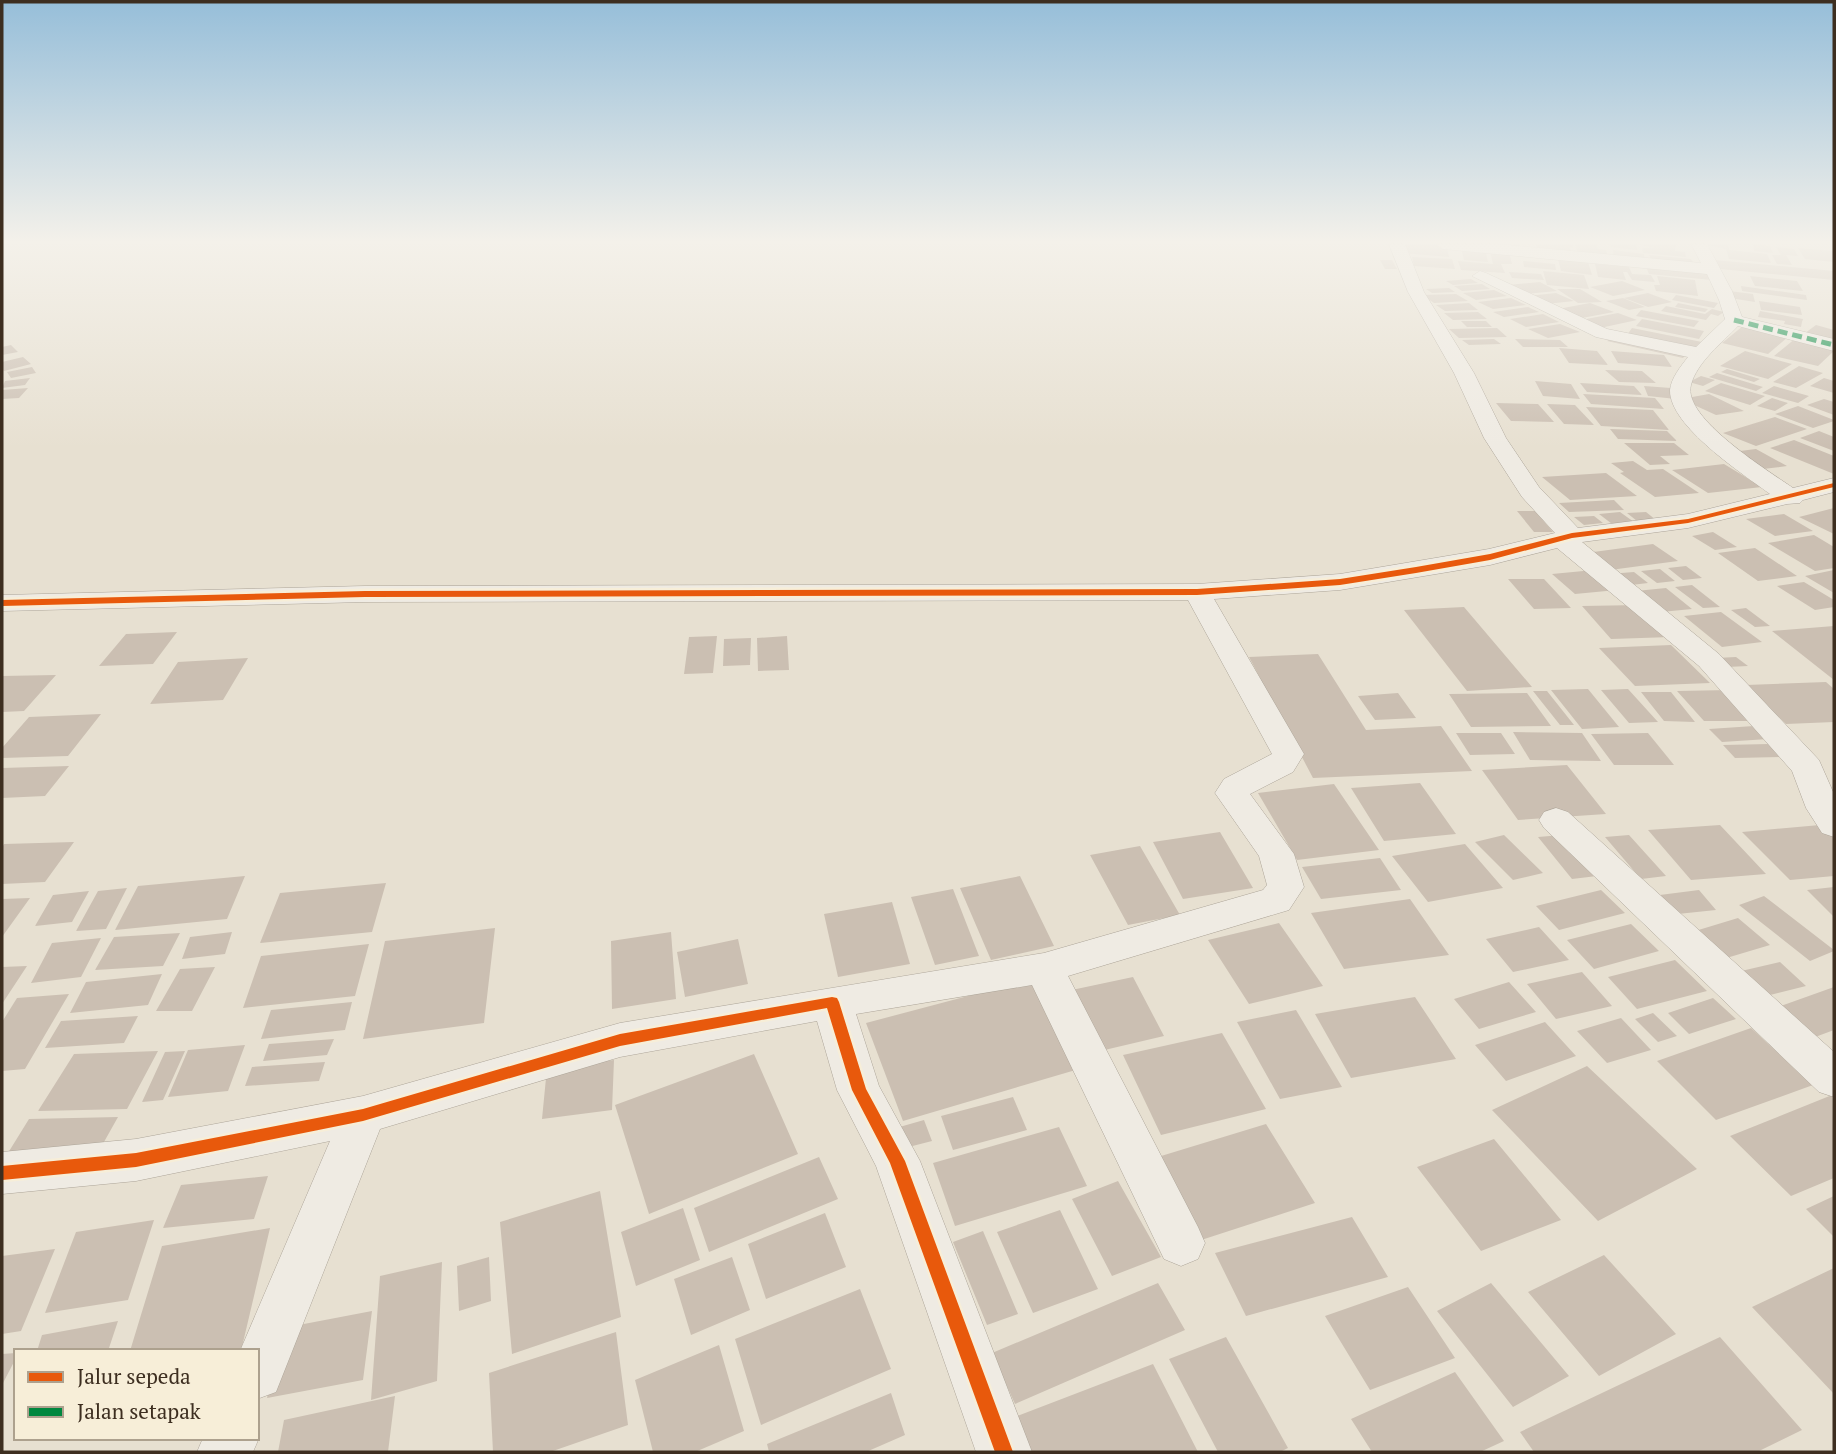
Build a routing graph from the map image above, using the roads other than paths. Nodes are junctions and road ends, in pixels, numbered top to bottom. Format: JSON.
{"nodes":[{"id":1,"x":1428,"y":312,"type":"edge"},
{"id":2,"x":1557,"y":312,"type":"edge"},
{"id":3,"x":1732,"y":312,"type":"edge"},
{"id":4,"x":1734,"y":320,"type":"junction"},
{"id":5,"x":1834,"y":345,"type":"edge"},
{"id":6,"x":1701,"y":355,"type":"junction"},
{"id":7,"x":1830,"y":489,"type":"edge"},
{"id":8,"x":1792,"y":498,"type":"junction"},
{"id":9,"x":1567,"y":538,"type":"junction"},
{"id":10,"x":1197,"y":592,"type":"junction"},
{"id":11,"x":2,"y":603,"type":"edge"},
{"id":12,"x":1556,"y":820,"type":"dead end"},
{"id":13,"x":1834,"y":825,"type":"edge"},
{"id":14,"x":1044,"y":968,"type":"junction"},
{"id":15,"x":832,"y":1002,"type":"junction"},
{"id":16,"x":1834,"y":1079,"type":"edge"},
{"id":17,"x":363,"y":1115,"type":"junction"},
{"id":18,"x":2,"y":1173,"type":"edge"},
{"id":19,"x":1181,"y":1243,"type":"dead end"},
{"id":20,"x":259,"y":1368,"type":"edge"},
{"id":21,"x":1004,"y":1452,"type":"edge"}],
"edges":[{"from":1,"to":9,"type":"street"},
{"from":2,"to":6,"type":"street"},
{"from":3,"to":4,"type":"street"},
{"from":4,"to":5,"type":"street"},
{"from":4,"to":6,"type":"street"},
{"from":6,"to":8,"type":"street"},
{"from":7,"to":8,"type":"street"},
{"from":8,"to":9,"type":"street"},
{"from":9,"to":10,"type":"street"},
{"from":9,"to":13,"type":"street"},
{"from":10,"to":11,"type":"street"},
{"from":10,"to":14,"type":"street"},
{"from":12,"to":16,"type":"street"},
{"from":14,"to":15,"type":"street"},
{"from":14,"to":19,"type":"street"},
{"from":15,"to":17,"type":"street"},
{"from":15,"to":21,"type":"street"},
{"from":17,"to":18,"type":"street"},
{"from":17,"to":20,"type":"street"}]}
